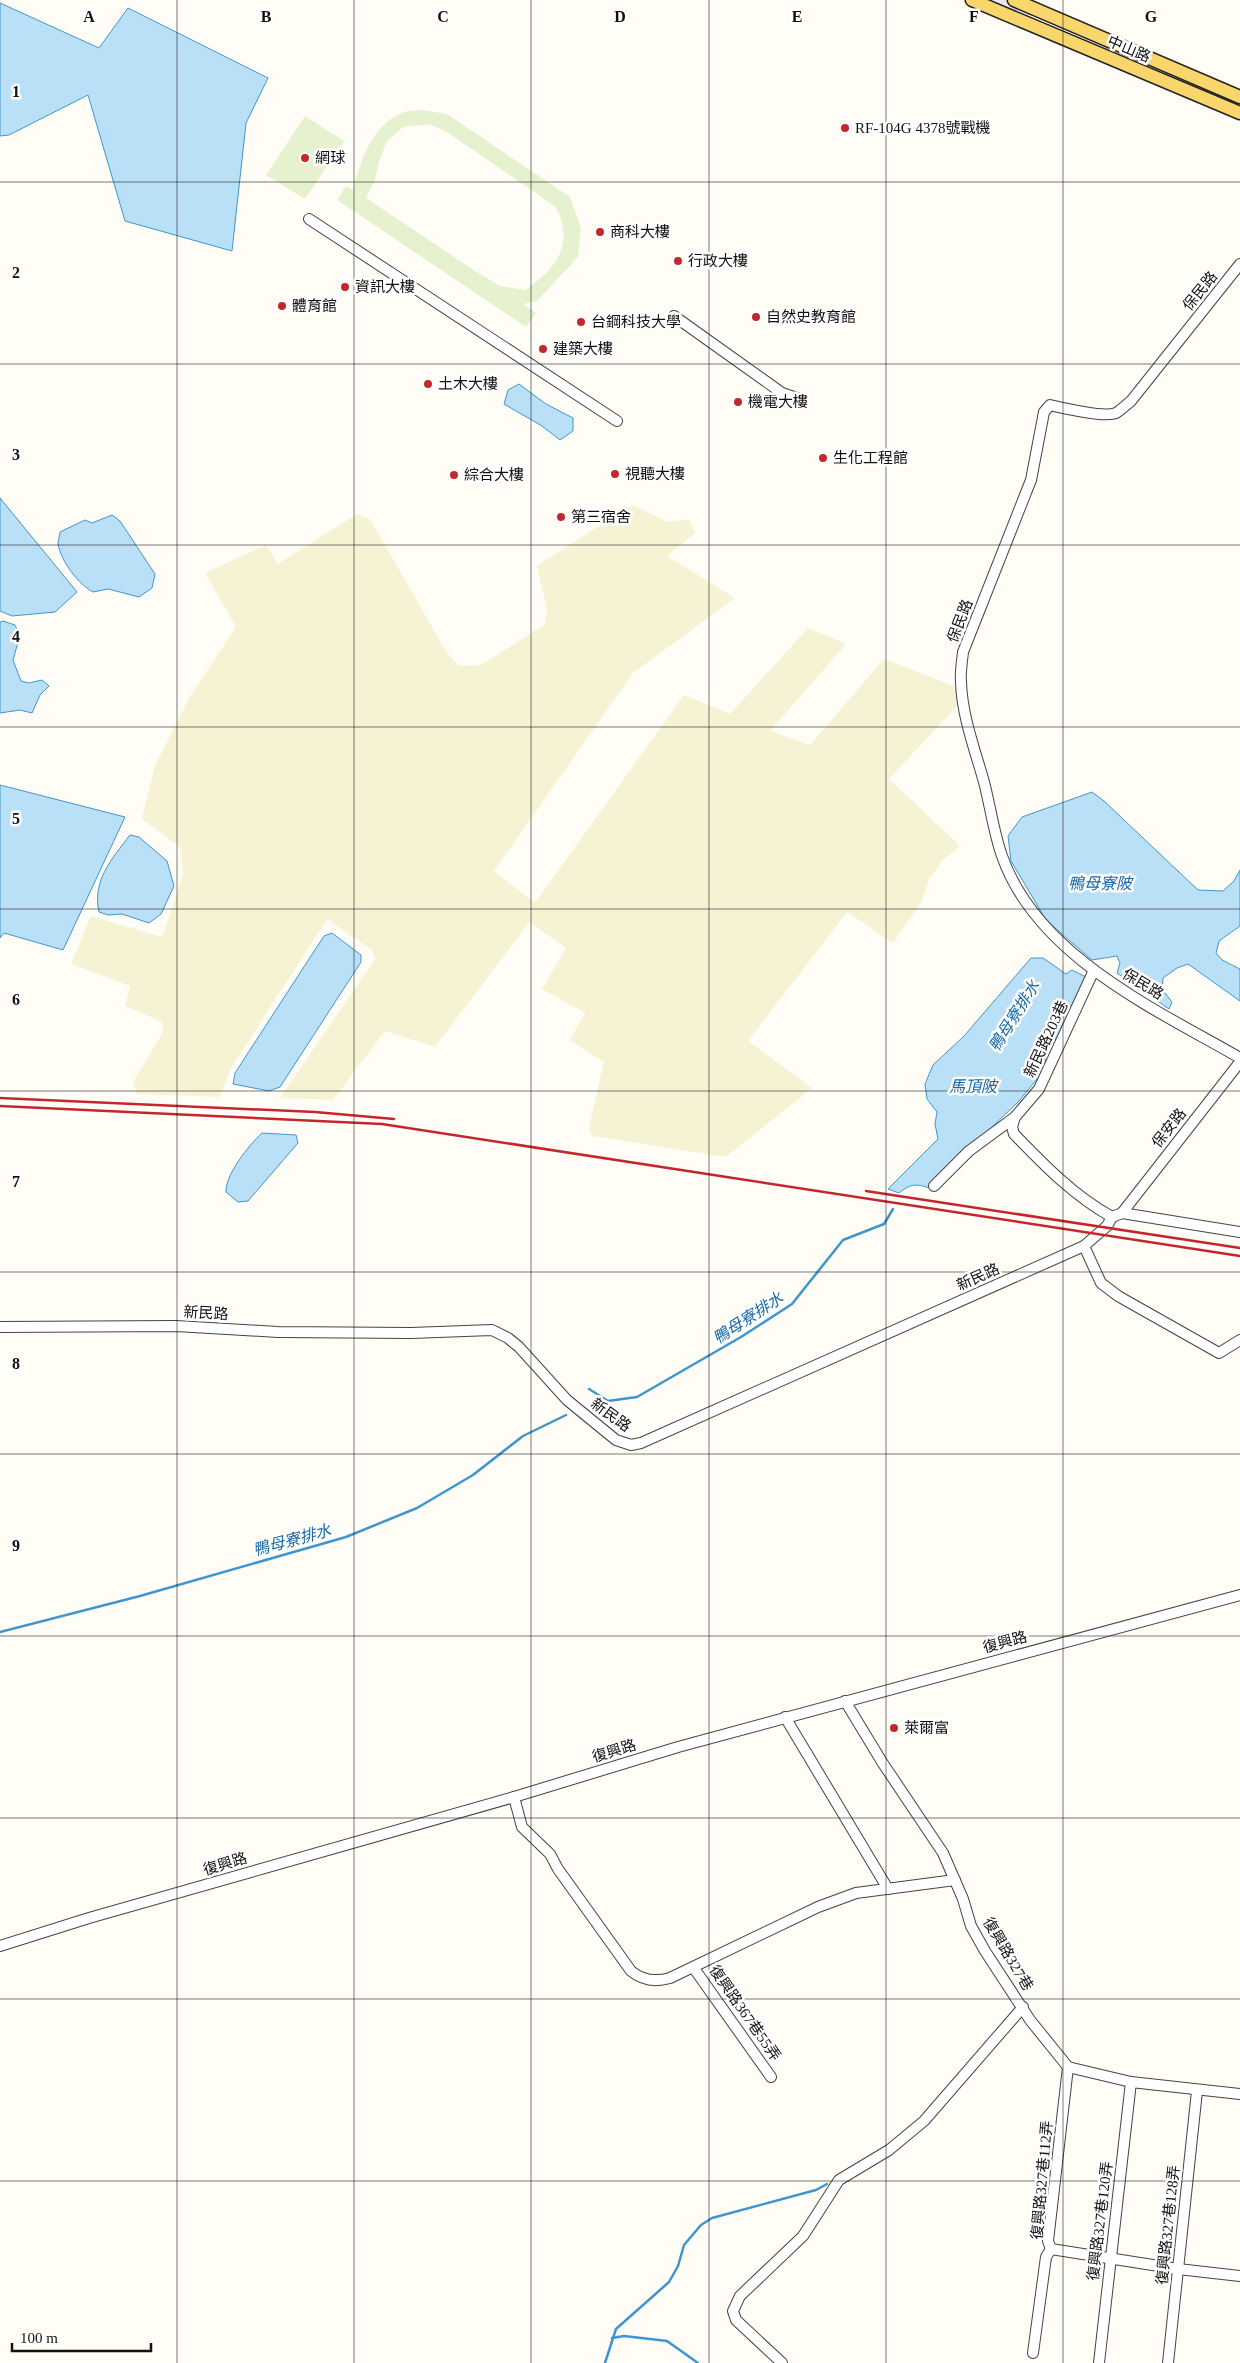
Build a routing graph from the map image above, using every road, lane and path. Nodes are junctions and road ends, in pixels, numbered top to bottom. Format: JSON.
{"nodes":[{"id":1,"x":972,"y":0,"type":"edge"},
{"id":2,"x":1013,"y":0,"type":"edge"},
{"id":3,"x":988,"y":3,"type":"edge"},
{"id":4,"x":1006,"y":15,"type":"junction"},
{"id":5,"x":1240,"y":97,"type":"edge"},
{"id":6,"x":1240,"y":113,"type":"edge"},
{"id":7,"x":309,"y":219,"type":"dead end"},
{"id":8,"x":1240,"y":264,"type":"edge"},
{"id":9,"x":674,"y":316,"type":"dead end"},
{"id":10,"x":800,"y":399,"type":"dead end"},
{"id":11,"x":617,"y":422,"type":"dead end"},
{"id":12,"x":1094,"y":970,"type":"junction"},
{"id":13,"x":1240,"y":1058,"type":"edge"},
{"id":14,"x":1240,"y":1062,"type":"edge"},
{"id":15,"x":1015,"y":1117,"type":"junction"},
{"id":16,"x":934,"y":1186,"type":"dead end"},
{"id":17,"x":1117,"y":1215,"type":"junction"},
{"id":18,"x":1240,"y":1232,"type":"edge"},
{"id":19,"x":1084,"y":1246,"type":"junction"},
{"id":20,"x":0,"y":1326,"type":"edge"},
{"id":21,"x":1240,"y":1340,"type":"edge"},
{"id":22,"x":1240,"y":1595,"type":"edge"},
{"id":23,"x":845,"y":1701,"type":"junction"},
{"id":24,"x":785,"y":1717,"type":"junction"},
{"id":25,"x":514,"y":1798,"type":"junction"},
{"id":26,"x":955,"y":1880,"type":"junction"},
{"id":27,"x":888,"y":1889,"type":"junction"},
{"id":28,"x":0,"y":1946,"type":"edge"},
{"id":29,"x":694,"y":1967,"type":"junction"},
{"id":30,"x":1023,"y":2007,"type":"junction"},
{"id":31,"x":1068,"y":2067,"type":"junction"},
{"id":32,"x":772,"y":2077,"type":"dead end"},
{"id":33,"x":1131,"y":2082,"type":"junction"},
{"id":34,"x":1197,"y":2091,"type":"junction"},
{"id":35,"x":1240,"y":2094,"type":"edge"},
{"id":36,"x":1051,"y":2249,"type":"junction"},
{"id":37,"x":1110,"y":2258,"type":"junction"},
{"id":38,"x":1178,"y":2269,"type":"junction"},
{"id":39,"x":1240,"y":2276,"type":"edge"},
{"id":40,"x":1033,"y":2354,"type":"dead end"},
{"id":41,"x":782,"y":2363,"type":"edge"},
{"id":42,"x":1099,"y":2363,"type":"edge"},
{"id":43,"x":1168,"y":2363,"type":"edge"}],
"edges":[{"from":1,"to":3,"type":"main road","name":"中山路"},
{"from":2,"to":4,"type":"street"},
{"from":2,"to":5,"type":"main road","name":"中山路"},
{"from":3,"to":4,"type":"main road","name":"中山路"},
{"from":4,"to":6,"type":"main road","name":"中山路"},
{"from":7,"to":11,"type":"street"},
{"from":8,"to":12,"type":"street","name":"保民路"},
{"from":9,"to":10,"type":"street"},
{"from":12,"to":13,"type":"street","name":"保民路"},
{"from":12,"to":15,"type":"street","name":"新民路203巷"},
{"from":14,"to":17,"type":"street","name":"保安路"},
{"from":15,"to":16,"type":"street","name":"新民路203巷"},
{"from":15,"to":17,"type":"street"},
{"from":17,"to":18,"type":"street"},
{"from":17,"to":19,"type":"street","name":"新民路"},
{"from":19,"to":20,"type":"street","name":"新民路"},
{"from":19,"to":21,"type":"street"},
{"from":22,"to":23,"type":"street","name":"復興路"},
{"from":23,"to":24,"type":"street","name":"復興路"},
{"from":23,"to":26,"type":"street","name":"復興路327巷"},
{"from":24,"to":25,"type":"street","name":"復興路"},
{"from":24,"to":27,"type":"street"},
{"from":25,"to":28,"type":"street","name":"復興路"},
{"from":25,"to":29,"type":"street"},
{"from":26,"to":27,"type":"street"},
{"from":26,"to":30,"type":"street","name":"復興路327巷"},
{"from":27,"to":29,"type":"street"},
{"from":29,"to":32,"type":"street","name":"復興路367巷55弄"},
{"from":30,"to":31,"type":"street","name":"復興路327巷"},
{"from":30,"to":41,"type":"street"},
{"from":31,"to":33,"type":"street"},
{"from":31,"to":36,"type":"street","name":"復興路327巷112弄"},
{"from":33,"to":34,"type":"street"},
{"from":33,"to":37,"type":"street","name":"復興路327巷120弄"},
{"from":34,"to":35,"type":"street"},
{"from":34,"to":38,"type":"street","name":"復興路327巷128弄"},
{"from":36,"to":37,"type":"street"},
{"from":36,"to":40,"type":"street","name":"復興路327巷112弄"},
{"from":37,"to":38,"type":"street"},
{"from":37,"to":42,"type":"street","name":"復興路327巷120弄"},
{"from":38,"to":39,"type":"street"},
{"from":38,"to":43,"type":"street","name":"復興路327巷128弄"}]}
